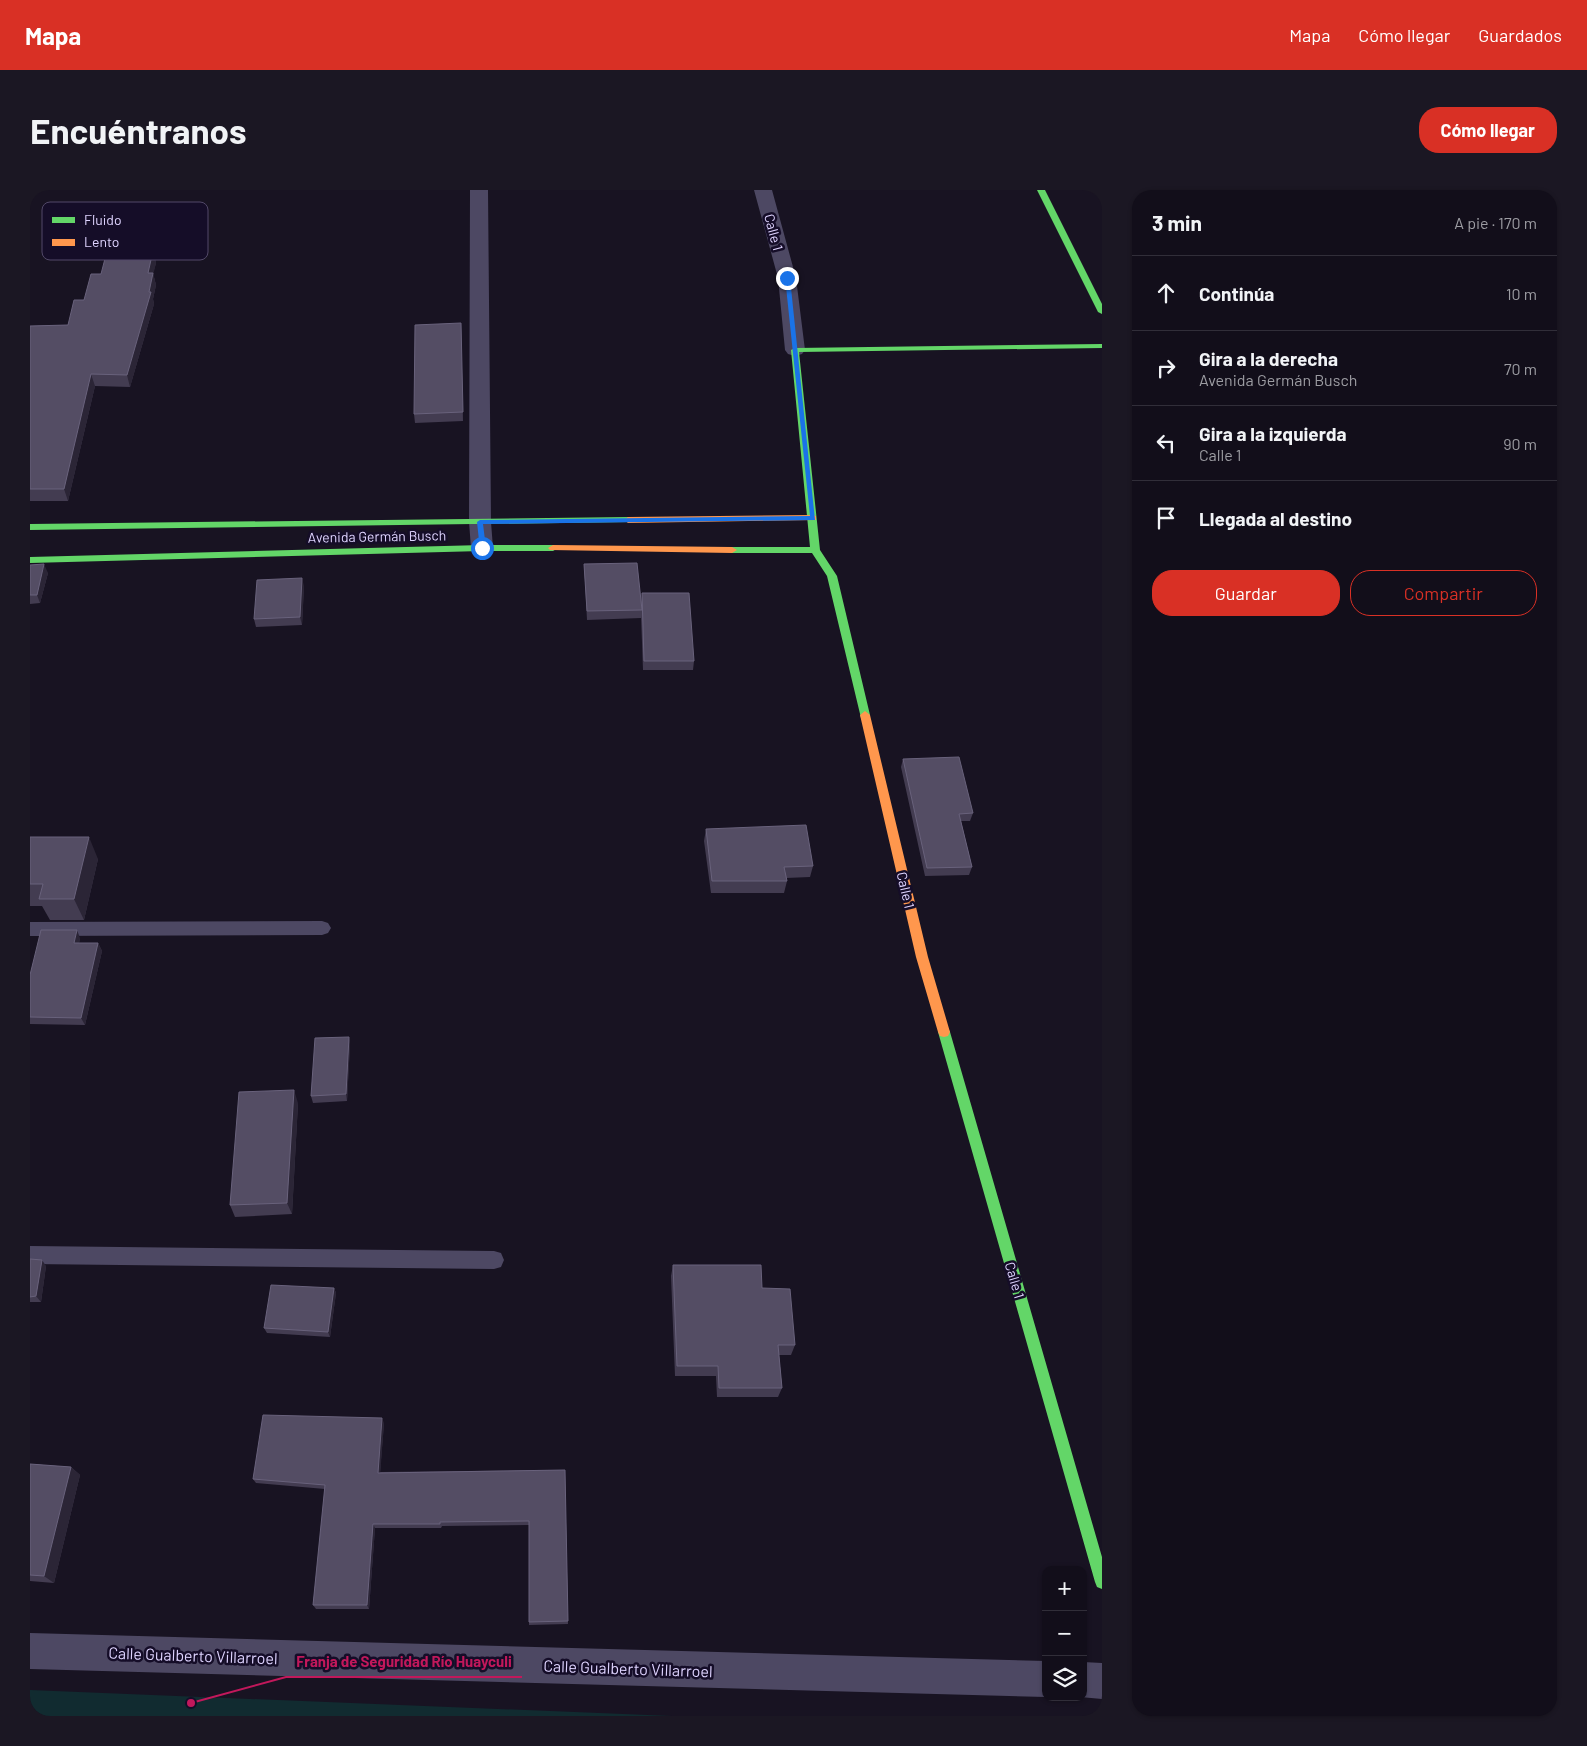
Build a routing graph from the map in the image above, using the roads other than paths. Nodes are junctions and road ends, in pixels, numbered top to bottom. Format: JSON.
{"nodes":[{"id":1,"x":479,"y":190,"type":"edge"},
{"id":2,"x":763,"y":190,"type":"edge"},
{"id":3,"x":1041,"y":190,"type":"edge"},
{"id":4,"x":1102,"y":312,"type":"edge"},
{"id":5,"x":1102,"y":346,"type":"edge"},
{"id":6,"x":795,"y":350,"type":"junction"},
{"id":7,"x":813,"y":518,"type":"junction"},
{"id":8,"x":480,"y":522,"type":"junction"},
{"id":9,"x":30,"y":527,"type":"edge"},
{"id":10,"x":482,"y":548,"type":"junction"},
{"id":11,"x":815,"y":550,"type":"junction"},
{"id":12,"x":30,"y":560,"type":"edge"},
{"id":13,"x":322,"y":928,"type":"dead end"},
{"id":14,"x":30,"y":929,"type":"edge"},
{"id":15,"x":30,"y":1255,"type":"edge"},
{"id":16,"x":494,"y":1260,"type":"dead end"},
{"id":17,"x":1102,"y":1582,"type":"edge"},
{"id":18,"x":30,"y":1651,"type":"edge"},
{"id":19,"x":1042,"y":1679,"type":"edge"},
{"id":20,"x":1087,"y":1680,"type":"edge"},
{"id":21,"x":1102,"y":1681,"type":"edge"}],
"edges":[{"from":1,"to":8,"type":"street"},
{"from":2,"to":6,"type":"street","name":"Calle 1"},
{"from":3,"to":4,"type":"main road"},
{"from":5,"to":6,"type":"main road"},
{"from":6,"to":7,"type":"main road","name":"Calle 1"},
{"from":7,"to":8,"type":"main road","name":"Avenida Germán Busch"},
{"from":7,"to":11,"type":"main road","name":"Calle 1"},
{"from":8,"to":9,"type":"main road","name":"Avenida Germán Busch"},
{"from":8,"to":10,"type":"street"},
{"from":10,"to":11,"type":"main road","name":"Avenida Germán Busch"},
{"from":10,"to":12,"type":"main road","name":"Avenida Germán Busch"},
{"from":11,"to":17,"type":"main road","name":"Calle 1"},
{"from":13,"to":14,"type":"lane"},
{"from":15,"to":16,"type":"lane"},
{"from":18,"to":19,"type":"street","name":"Calle Gualberto Villarroel"},
{"from":20,"to":21,"type":"street"}]}
